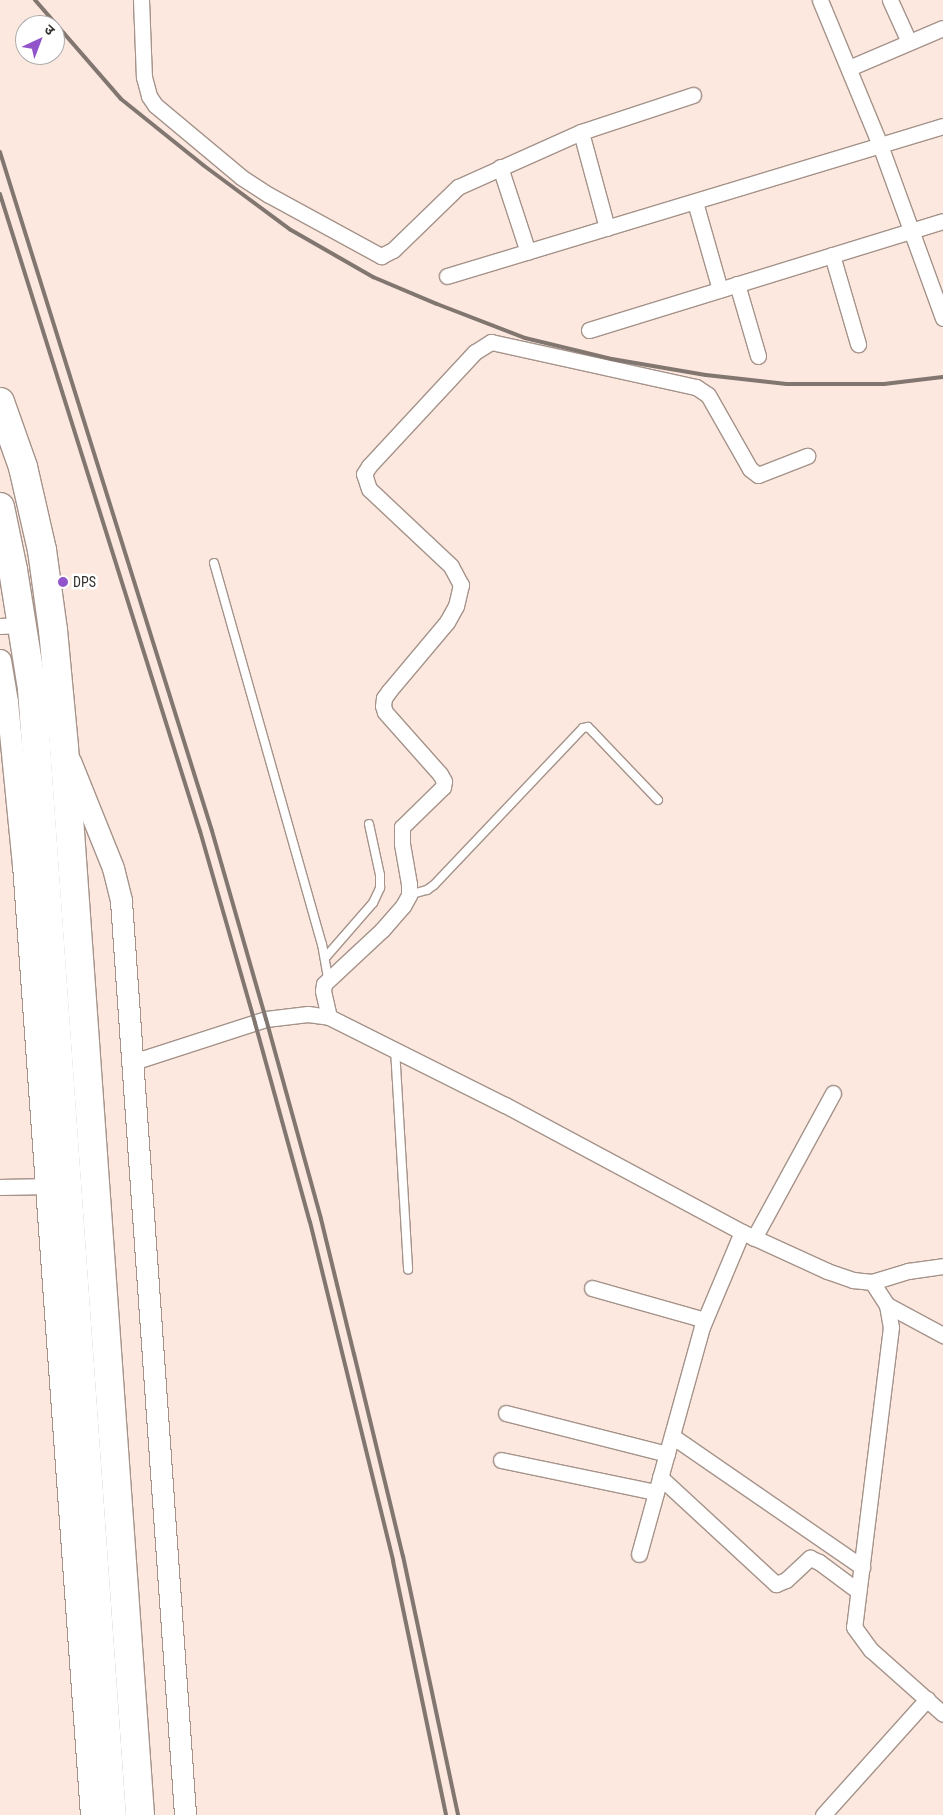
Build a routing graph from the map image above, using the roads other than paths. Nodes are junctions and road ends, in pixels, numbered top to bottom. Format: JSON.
{"nodes":[{"id":1,"x":141,"y":0,"type":"edge"},
{"id":2,"x":820,"y":0,"type":"edge"},
{"id":3,"x":890,"y":0,"type":"edge"},
{"id":4,"x":943,"y":28,"type":"edge"},
{"id":5,"x":909,"y":42,"type":"junction"},
{"id":6,"x":849,"y":68,"type":"junction"},
{"id":7,"x":693,"y":95,"type":"dead end"},
{"id":8,"x":943,"y":126,"type":"edge"},
{"id":9,"x":581,"y":132,"type":"junction"},
{"id":10,"x":880,"y":145,"type":"junction"},
{"id":11,"x":500,"y":167,"type":"junction"},
{"id":12,"x":695,"y":202,"type":"junction"},
{"id":13,"x":943,"y":221,"type":"edge"},
{"id":14,"x":606,"y":228,"type":"junction"},
{"id":15,"x":911,"y":230,"type":"junction"},
{"id":16,"x":528,"y":252,"type":"junction"},
{"id":17,"x":832,"y":255,"type":"junction"},
{"id":18,"x":447,"y":276,"type":"dead end"},
{"id":19,"x":737,"y":284,"type":"junction"},
{"id":20,"x":720,"y":290,"type":"junction"},
{"id":21,"x":942,"y":315,"type":"edge"},
{"id":22,"x":589,"y":330,"type":"dead end"},
{"id":23,"x":858,"y":344,"type":"dead end"},
{"id":24,"x":758,"y":356,"type":"dead end"},
{"id":25,"x":0,"y":402,"type":"edge"},
{"id":26,"x":807,"y":456,"type":"dead end"},
{"id":27,"x":0,"y":507,"type":"edge"},
{"id":28,"x":214,"y":563,"type":"dead end"},
{"id":29,"x":10,"y":625,"type":"edge"},
{"id":30,"x":0,"y":660,"type":"edge"},
{"id":31,"x":64,"y":747,"type":"junction"},
{"id":32,"x":658,"y":800,"type":"dead end"},
{"id":33,"x":369,"y":824,"type":"dead end"},
{"id":34,"x":409,"y":895,"type":"junction"},
{"id":35,"x":325,"y":958,"type":"junction"},
{"id":36,"x":328,"y":978,"type":"junction"},
{"id":37,"x":329,"y":1017,"type":"junction"},
{"id":38,"x":395,"y":1049,"type":"junction"},
{"id":39,"x":133,"y":1062,"type":"junction"},
{"id":40,"x":833,"y":1094,"type":"dead end"},
{"id":41,"x":46,"y":1186,"type":"junction"},
{"id":42,"x":0,"y":1187,"type":"edge"},
{"id":43,"x":748,"y":1235,"type":"junction"},
{"id":44,"x":943,"y":1266,"type":"edge"},
{"id":45,"x":408,"y":1270,"type":"dead end"},
{"id":46,"x":872,"y":1282,"type":"junction"},
{"id":47,"x":592,"y":1288,"type":"dead end"},
{"id":48,"x":887,"y":1305,"type":"junction"},
{"id":49,"x":705,"y":1320,"type":"junction"},
{"id":50,"x":943,"y":1335,"type":"edge"},
{"id":51,"x":506,"y":1413,"type":"dead end"},
{"id":52,"x":672,"y":1436,"type":"junction"},
{"id":53,"x":667,"y":1454,"type":"junction"},
{"id":54,"x":501,"y":1460,"type":"dead end"},
{"id":55,"x":658,"y":1484,"type":"junction"},
{"id":56,"x":639,"y":1554,"type":"dead end"},
{"id":57,"x":862,"y":1566,"type":"junction"},
{"id":58,"x":858,"y":1591,"type":"junction"},
{"id":59,"x":927,"y":1699,"type":"junction"},
{"id":60,"x":943,"y":1714,"type":"edge"},
{"id":61,"x":91,"y":1815,"type":"edge"},
{"id":62,"x":112,"y":1815,"type":"edge"},
{"id":63,"x":140,"y":1815,"type":"edge"},
{"id":64,"x":185,"y":1815,"type":"edge"},
{"id":65,"x":823,"y":1815,"type":"edge"}],
"edges":[{"from":1,"to":11,"type":"street"},
{"from":2,"to":6,"type":"street"},
{"from":3,"to":5,"type":"street"},
{"from":4,"to":5,"type":"street"},
{"from":5,"to":6,"type":"street"},
{"from":6,"to":10,"type":"street"},
{"from":7,"to":9,"type":"street"},
{"from":8,"to":10,"type":"street"},
{"from":9,"to":11,"type":"street"},
{"from":9,"to":14,"type":"street"},
{"from":10,"to":12,"type":"street"},
{"from":10,"to":15,"type":"street"},
{"from":11,"to":16,"type":"street"},
{"from":12,"to":14,"type":"street"},
{"from":12,"to":20,"type":"street"},
{"from":13,"to":15,"type":"street"},
{"from":14,"to":16,"type":"street"},
{"from":15,"to":17,"type":"street"},
{"from":15,"to":21,"type":"street"},
{"from":16,"to":18,"type":"street"},
{"from":17,"to":19,"type":"street"},
{"from":17,"to":23,"type":"street"},
{"from":19,"to":20,"type":"street"},
{"from":19,"to":24,"type":"street"},
{"from":20,"to":22,"type":"street"},
{"from":25,"to":31,"type":"highway"},
{"from":26,"to":34,"type":"street"},
{"from":27,"to":29,"type":"highway"},
{"from":28,"to":35,"type":"lane"},
{"from":29,"to":62,"type":"highway"},
{"from":30,"to":41,"type":"street"},
{"from":31,"to":39,"type":"street"},
{"from":31,"to":63,"type":"highway"},
{"from":32,"to":34,"type":"lane"},
{"from":33,"to":35,"type":"lane"},
{"from":34,"to":36,"type":"street"},
{"from":35,"to":36,"type":"lane"},
{"from":36,"to":37,"type":"street"},
{"from":37,"to":38,"type":"street"},
{"from":37,"to":39,"type":"street"},
{"from":38,"to":43,"type":"street"},
{"from":38,"to":45,"type":"lane"},
{"from":39,"to":64,"type":"street"},
{"from":40,"to":43,"type":"street"},
{"from":41,"to":42,"type":"street"},
{"from":41,"to":61,"type":"street"},
{"from":43,"to":46,"type":"street"},
{"from":43,"to":49,"type":"street"},
{"from":44,"to":46,"type":"street"},
{"from":46,"to":48,"type":"street"},
{"from":47,"to":49,"type":"street"},
{"from":48,"to":50,"type":"street"},
{"from":48,"to":57,"type":"street"},
{"from":49,"to":52,"type":"street"},
{"from":51,"to":53,"type":"street"},
{"from":52,"to":53,"type":"street"},
{"from":52,"to":57,"type":"street"},
{"from":53,"to":55,"type":"street"},
{"from":54,"to":55,"type":"street"},
{"from":55,"to":56,"type":"street"},
{"from":55,"to":58,"type":"street"},
{"from":57,"to":58,"type":"street"},
{"from":58,"to":59,"type":"street"},
{"from":59,"to":60,"type":"street"},
{"from":59,"to":65,"type":"street"}]}
